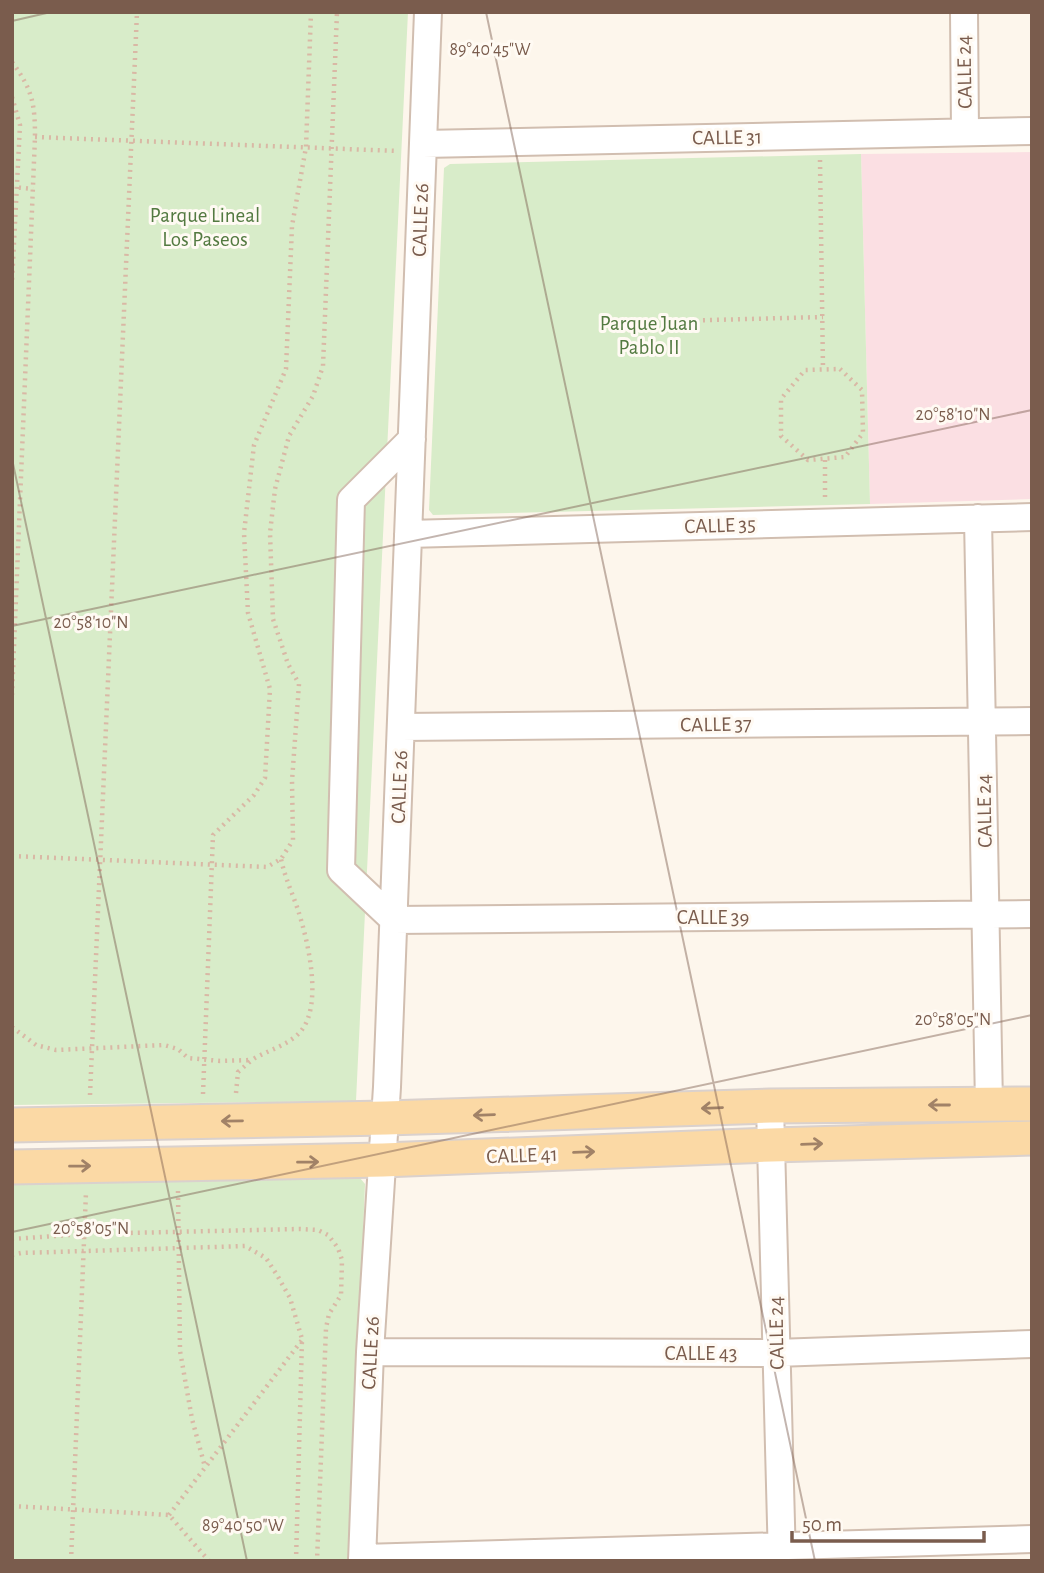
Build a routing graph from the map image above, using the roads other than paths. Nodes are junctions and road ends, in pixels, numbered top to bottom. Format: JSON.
{"nodes":[{"id":1,"x":428,"y":12,"type":"edge"},
{"id":2,"x":964,"y":12,"type":"edge"},
{"id":3,"x":1032,"y":131,"type":"edge"},
{"id":4,"x":965,"y":132,"type":"junction"},
{"id":5,"x":423,"y":144,"type":"junction"},
{"id":6,"x":412,"y":439,"type":"junction"},
{"id":7,"x":1032,"y":517,"type":"edge"},
{"id":8,"x":978,"y":518,"type":"junction"},
{"id":9,"x":408,"y":534,"type":"junction"},
{"id":10,"x":982,"y":721,"type":"junction"},
{"id":11,"x":1032,"y":721,"type":"edge"},
{"id":12,"x":401,"y":727,"type":"junction"},
{"id":13,"x":1032,"y":914,"type":"edge"},
{"id":14,"x":986,"y":915,"type":"junction"},
{"id":15,"x":394,"y":920,"type":"junction"},
{"id":16,"x":1032,"y":1104,"type":"edge"},
{"id":17,"x":989,"y":1105,"type":"junction"},
{"id":18,"x":770,"y":1106,"type":"junction"},
{"id":19,"x":386,"y":1118,"type":"junction"},
{"id":20,"x":12,"y":1125,"type":"edge"},
{"id":21,"x":1032,"y":1138,"type":"edge"},
{"id":22,"x":771,"y":1145,"type":"junction"},
{"id":23,"x":383,"y":1160,"type":"junction"},
{"id":24,"x":12,"y":1167,"type":"edge"},
{"id":25,"x":1032,"y":1344,"type":"edge"},
{"id":26,"x":370,"y":1352,"type":"junction"},
{"id":27,"x":776,"y":1353,"type":"junction"},
{"id":28,"x":1032,"y":1539,"type":"edge"},
{"id":29,"x":782,"y":1554,"type":"edge"},
{"id":30,"x":362,"y":1559,"type":"edge"}],
"edges":[{"from":1,"to":5,"type":"street","name":"CALLE 26"},
{"from":2,"to":4,"type":"street","name":"CALLE 24"},
{"from":3,"to":4,"type":"street","name":"CALLE 31"},
{"from":4,"to":5,"type":"street","name":"CALLE 31"},
{"from":5,"to":6,"type":"street","name":"CALLE 26"},
{"from":6,"to":9,"type":"street","name":"CALLE 26"},
{"from":6,"to":15,"type":"street"},
{"from":7,"to":8,"type":"street","name":"CALLE 35"},
{"from":8,"to":9,"type":"street","name":"CALLE 35"},
{"from":8,"to":10,"type":"street","name":"CALLE 24"},
{"from":9,"to":12,"type":"street","name":"CALLE 26"},
{"from":10,"to":11,"type":"street","name":"CALLE 37"},
{"from":10,"to":12,"type":"street","name":"CALLE 37"},
{"from":10,"to":14,"type":"street","name":"CALLE 24"},
{"from":12,"to":15,"type":"street","name":"CALLE 26"},
{"from":13,"to":14,"type":"street","name":"CALLE 39"},
{"from":14,"to":15,"type":"street","name":"CALLE 39"},
{"from":14,"to":17,"type":"street","name":"CALLE 24"},
{"from":15,"to":19,"type":"street","name":"CALLE 26"},
{"from":16,"to":17,"type":"main road","name":"CALLE 41"},
{"from":17,"to":18,"type":"main road","name":"CALLE 41","one_way":true},
{"from":18,"to":19,"type":"main road","name":"CALLE 41","one_way":true},
{"from":18,"to":22,"type":"street","name":"CALLE 24"},
{"from":19,"to":20,"type":"main road","name":"CALLE 41","one_way":true},
{"from":19,"to":23,"type":"street","name":"CALLE 26"},
{"from":22,"to":21,"type":"main road","name":"CALLE 41","one_way":true},
{"from":23,"to":22,"type":"main road","name":"CALLE 41","one_way":true},
{"from":22,"to":27,"type":"street","name":"CALLE 24"},
{"from":24,"to":23,"type":"main road","name":"CALLE 41","one_way":true},
{"from":23,"to":26,"type":"street","name":"CALLE 26"},
{"from":25,"to":27,"type":"street","name":"CALLE 43"},
{"from":26,"to":27,"type":"street","name":"CALLE 43"},
{"from":26,"to":30,"type":"street","name":"CALLE 26"},
{"from":27,"to":29,"type":"street","name":"CALLE 24"},
{"from":28,"to":29,"type":"street"},
{"from":29,"to":30,"type":"street"}]}
